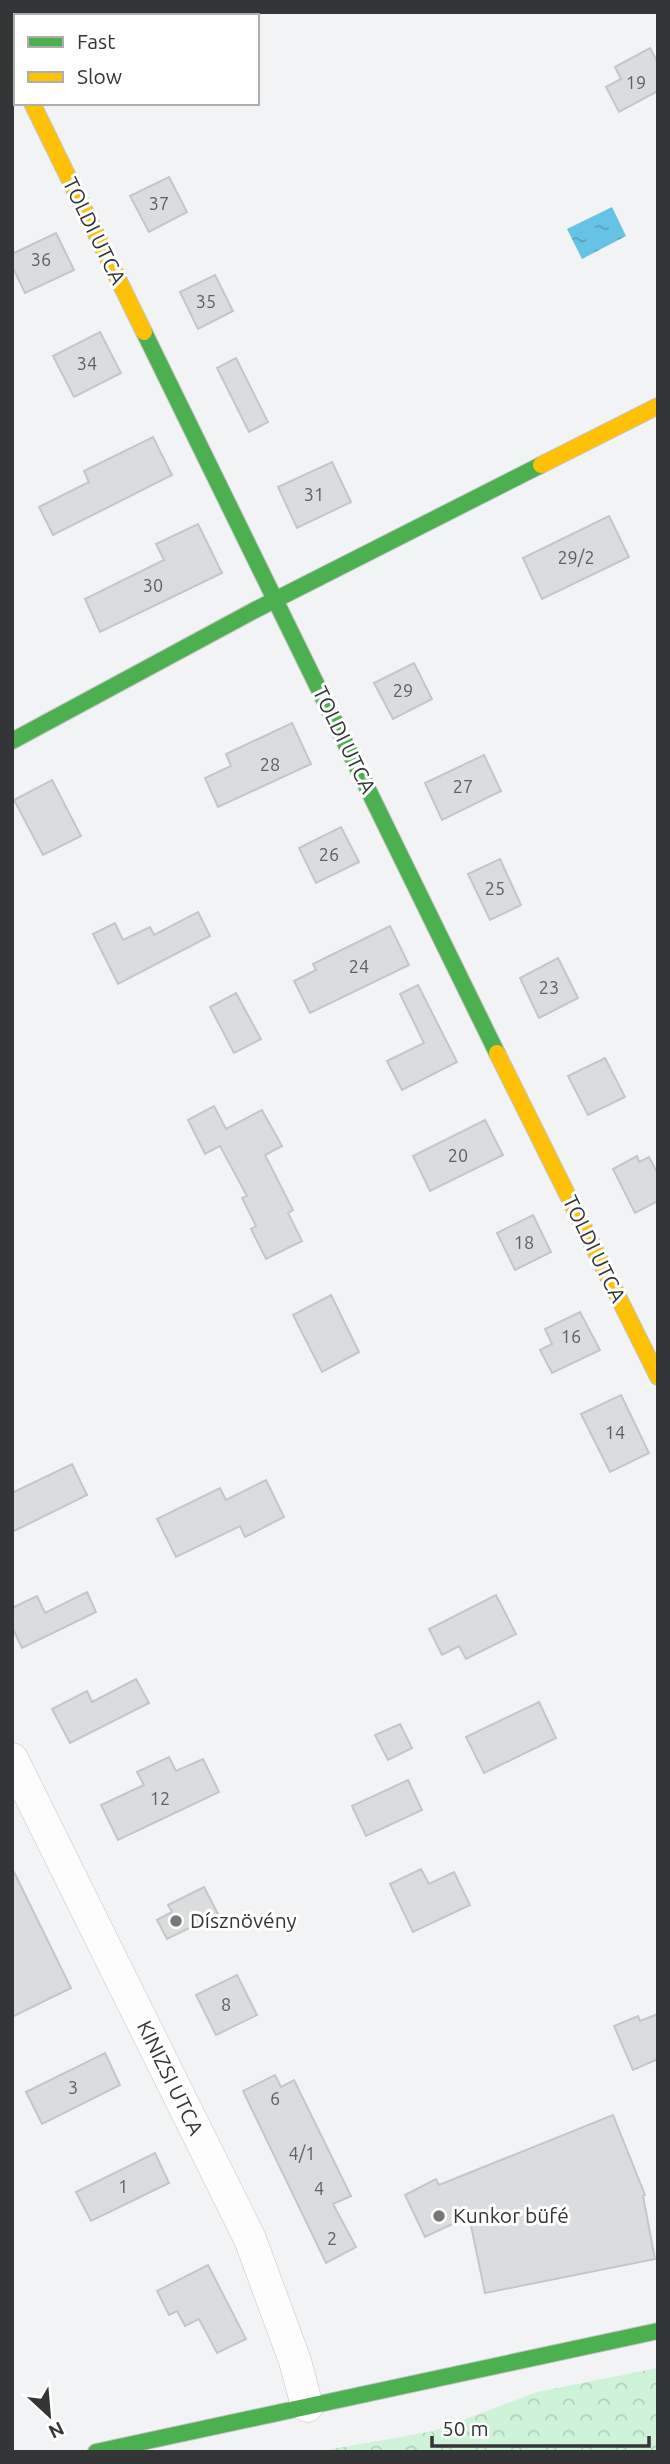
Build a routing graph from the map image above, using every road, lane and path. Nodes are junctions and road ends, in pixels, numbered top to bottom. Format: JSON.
{"nodes":[{"id":1,"x":33,"y":105,"type":"edge"},
{"id":2,"x":658,"y":406,"type":"edge"},
{"id":3,"x":276,"y":600,"type":"junction"},
{"id":4,"x":12,"y":741,"type":"edge"},
{"id":5,"x":658,"y":1377,"type":"edge"},
{"id":6,"x":12,"y":1759,"type":"edge"},
{"id":7,"x":658,"y":2331,"type":"edge"},
{"id":8,"x":307,"y":2406,"type":"junction"},
{"id":9,"x":96,"y":2452,"type":"edge"}],
"edges":[{"from":1,"to":3,"type":"street","name":"TOLDI UTCA"},
{"from":2,"to":3,"type":"street"},
{"from":3,"to":4,"type":"street"},
{"from":3,"to":5,"type":"street","name":"TOLDI UTCA"},
{"from":6,"to":8,"type":"street","name":"KINIZSI UTCA"},
{"from":7,"to":8,"type":"street"},
{"from":8,"to":9,"type":"street"}]}
